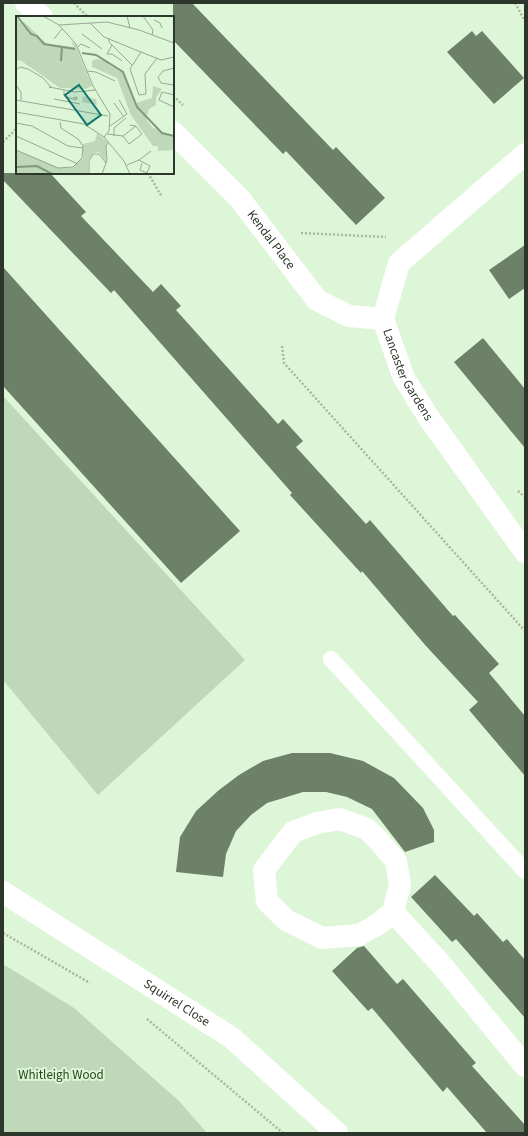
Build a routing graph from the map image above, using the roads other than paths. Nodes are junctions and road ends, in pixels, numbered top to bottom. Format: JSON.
{"nodes":[{"id":1,"x":26,"y":3,"type":"edge"},
{"id":2,"x":41,"y":16,"type":"edge"},
{"id":3,"x":174,"y":133,"type":"edge"},
{"id":4,"x":525,"y":154,"type":"edge"},
{"id":5,"x":383,"y":319,"type":"junction"},
{"id":6,"x":525,"y":552,"type":"edge"},
{"id":7,"x":331,"y":659,"type":"dead end"},
{"id":8,"x":525,"y":871,"type":"edge"},
{"id":9,"x":3,"y":892,"type":"edge"},
{"id":10,"x":393,"y":912,"type":"junction"},
{"id":11,"x":525,"y":1066,"type":"edge"},
{"id":12,"x":337,"y":1133,"type":"edge"}],
"edges":[{"from":1,"to":2,"type":"street"},
{"from":3,"to":5,"type":"street","name":"Kendal Place"},
{"from":4,"to":5,"type":"street","name":"Lancaster Gardens"},
{"from":5,"to":6,"type":"street","name":"Lancaster Gardens"},
{"from":7,"to":8,"type":"lane"},
{"from":9,"to":12,"type":"street","name":"Squirrel Close"},
{"from":10,"to":10,"type":"street"},
{"from":10,"to":11,"type":"street"}]}
